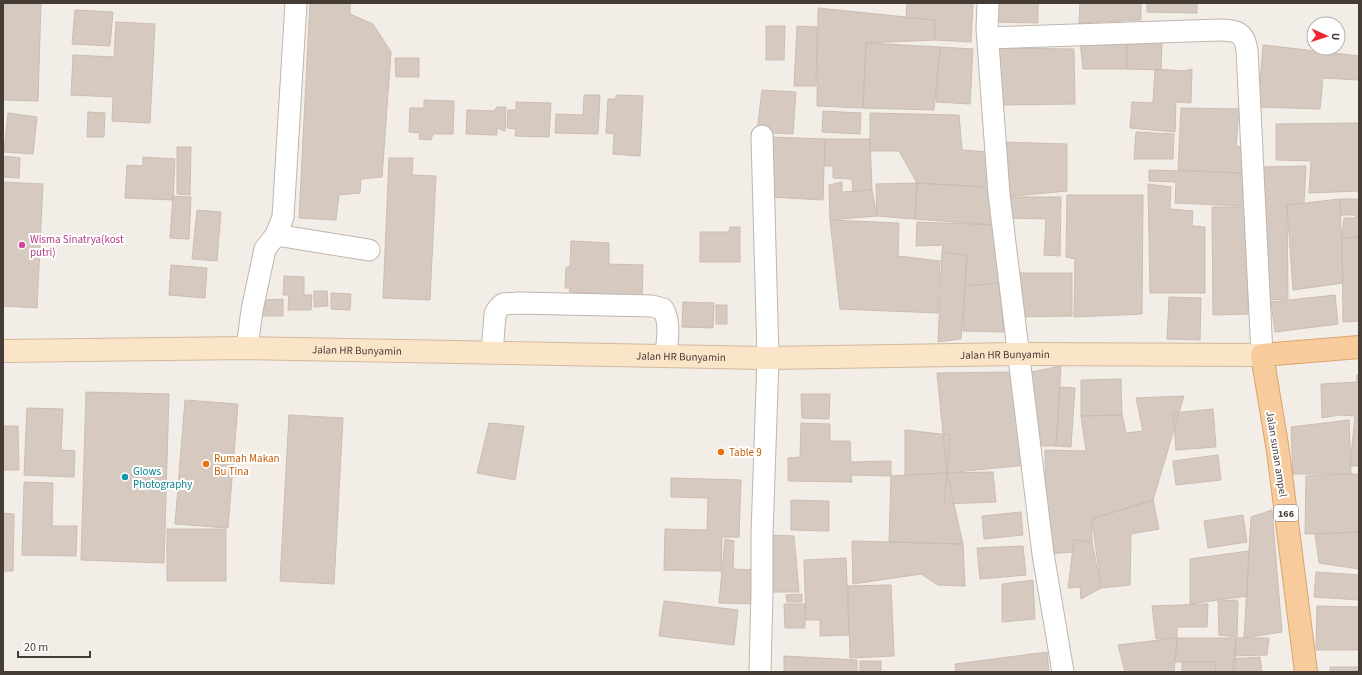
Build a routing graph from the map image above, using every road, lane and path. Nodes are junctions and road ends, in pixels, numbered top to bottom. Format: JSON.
{"nodes":[{"id":1,"x":296,"y":3,"type":"edge"},
{"id":2,"x":988,"y":3,"type":"edge"},
{"id":3,"x":988,"y":38,"type":"junction"},
{"id":4,"x":762,"y":136,"type":"dead end"},
{"id":5,"x":276,"y":235,"type":"junction"},
{"id":6,"x":369,"y":250,"type":"dead end"},
{"id":7,"x":1359,"y":347,"type":"edge"},
{"id":8,"x":247,"y":348,"type":"junction"},
{"id":9,"x":3,"y":351,"type":"edge"},
{"id":10,"x":492,"y":353,"type":"junction"},
{"id":11,"x":1018,"y":354,"type":"junction"},
{"id":12,"x":1262,"y":354,"type":"junction"},
{"id":13,"x":666,"y":356,"type":"junction"},
{"id":14,"x":768,"y":358,"type":"junction"},
{"id":15,"x":760,"y":672,"type":"edge"},
{"id":16,"x":1063,"y":672,"type":"edge"},
{"id":17,"x":1306,"y":672,"type":"edge"}],
"edges":[{"from":1,"to":5,"type":"street"},
{"from":2,"to":3,"type":"street"},
{"from":3,"to":11,"type":"street"},
{"from":3,"to":12,"type":"street"},
{"from":4,"to":14,"type":"street"},
{"from":5,"to":6,"type":"street"},
{"from":5,"to":8,"type":"street"},
{"from":7,"to":12,"type":"main road","name":"Jalan HR Bunyamin"},
{"from":8,"to":9,"type":"main road","name":"Jalan HR Bunyamin"},
{"from":8,"to":10,"type":"main road","name":"Jalan HR Bunyamin"},
{"from":10,"to":13,"type":"main road","name":"Jalan HR Bunyamin"},
{"from":10,"to":13,"type":"street"},
{"from":11,"to":12,"type":"main road","name":"Jalan HR Bunyamin"},
{"from":11,"to":14,"type":"main road","name":"Jalan HR Bunyamin"},
{"from":11,"to":16,"type":"street"},
{"from":12,"to":17,"type":"main road","name":"Jalan sunan ampel","number":"166"},
{"from":13,"to":14,"type":"main road","name":"Jalan HR Bunyamin"},
{"from":14,"to":15,"type":"street"}]}
